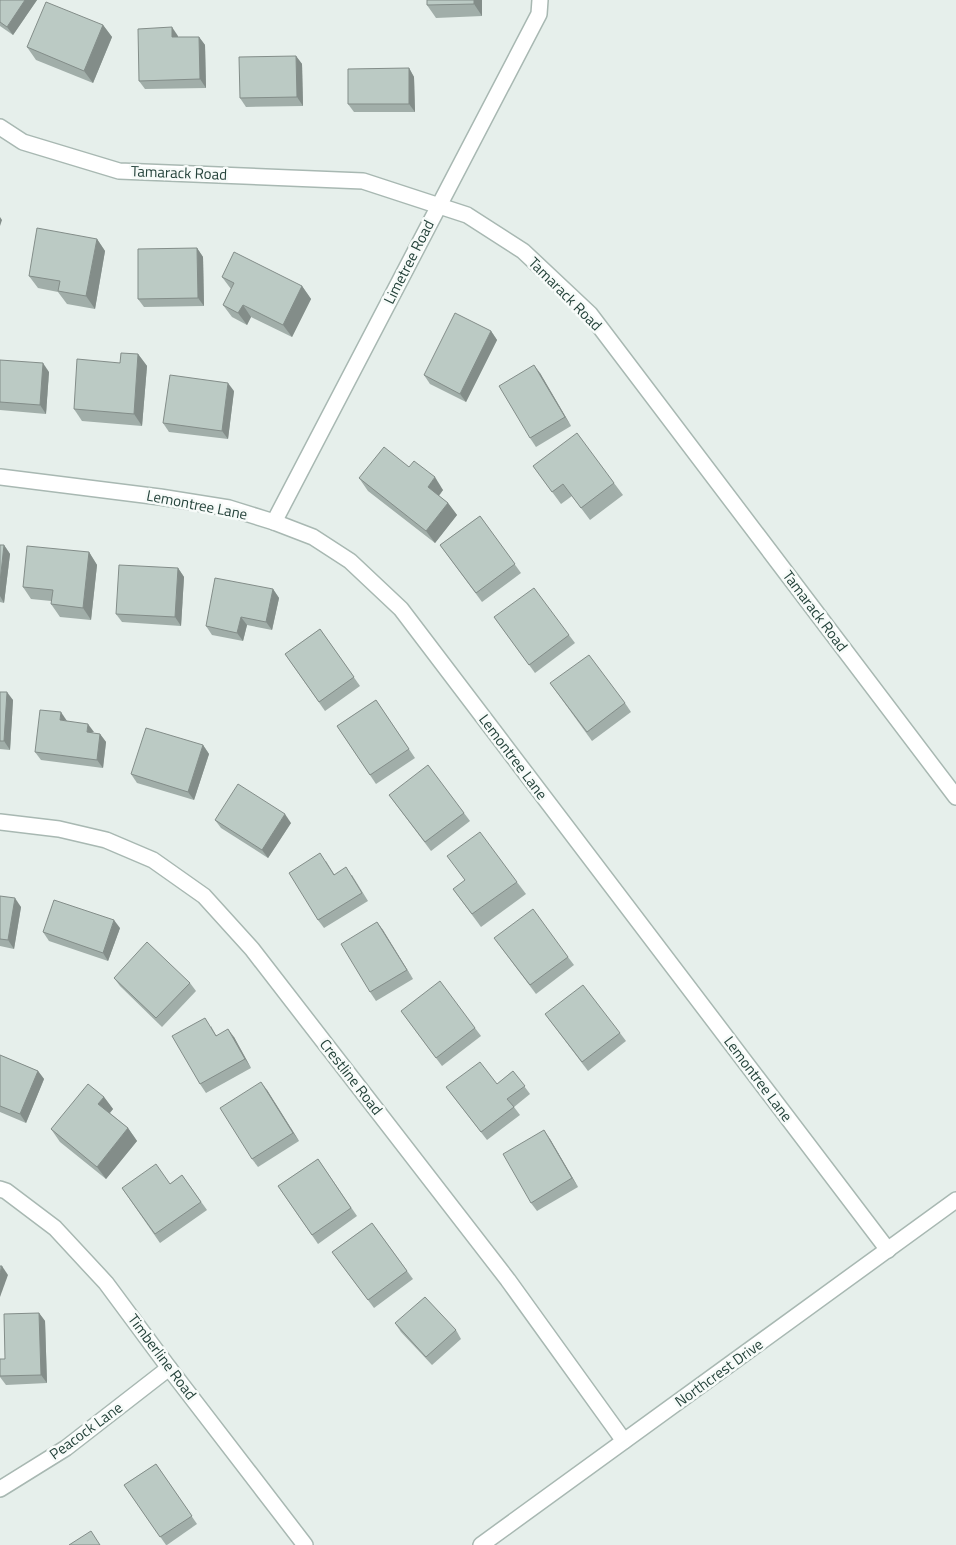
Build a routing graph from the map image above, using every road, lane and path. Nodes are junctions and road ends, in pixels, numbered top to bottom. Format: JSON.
{"nodes":[{"id":1,"x":540,"y":0,"type":"edge"},
{"id":2,"x":0,"y":127,"type":"edge"},
{"id":3,"x":439,"y":205,"type":"junction"},
{"id":4,"x":0,"y":477,"type":"edge"},
{"id":5,"x":274,"y":522,"type":"junction"},
{"id":6,"x":956,"y":797,"type":"edge"},
{"id":7,"x":0,"y":822,"type":"edge"},
{"id":8,"x":0,"y":1188,"type":"edge"},
{"id":9,"x":956,"y":1200,"type":"edge"},
{"id":10,"x":888,"y":1250,"type":"junction"},
{"id":11,"x":169,"y":1368,"type":"junction"},
{"id":12,"x":624,"y":1441,"type":"junction"},
{"id":13,"x":0,"y":1489,"type":"edge"},
{"id":14,"x":304,"y":1545,"type":"edge"},
{"id":15,"x":481,"y":1545,"type":"edge"}],
"edges":[{"from":1,"to":3,"type":"street","name":"Limetree Road"},
{"from":2,"to":3,"type":"street","name":"Tamarack Road"},
{"from":3,"to":5,"type":"street","name":"Limetree Road"},
{"from":3,"to":6,"type":"street","name":"Tamarack Road"},
{"from":4,"to":5,"type":"street","name":"Lemontree Lane"},
{"from":5,"to":10,"type":"street","name":"Lemontree Lane"},
{"from":7,"to":12,"type":"street","name":"Crestline Road"},
{"from":8,"to":11,"type":"street","name":"Timberline Road"},
{"from":9,"to":10,"type":"street","name":"Northcrest Drive"},
{"from":10,"to":12,"type":"street","name":"Northcrest Drive"},
{"from":11,"to":13,"type":"street","name":"Peacock Lane"},
{"from":11,"to":14,"type":"street","name":"Timberline Road"},
{"from":12,"to":15,"type":"street","name":"Northcrest Drive"}]}
